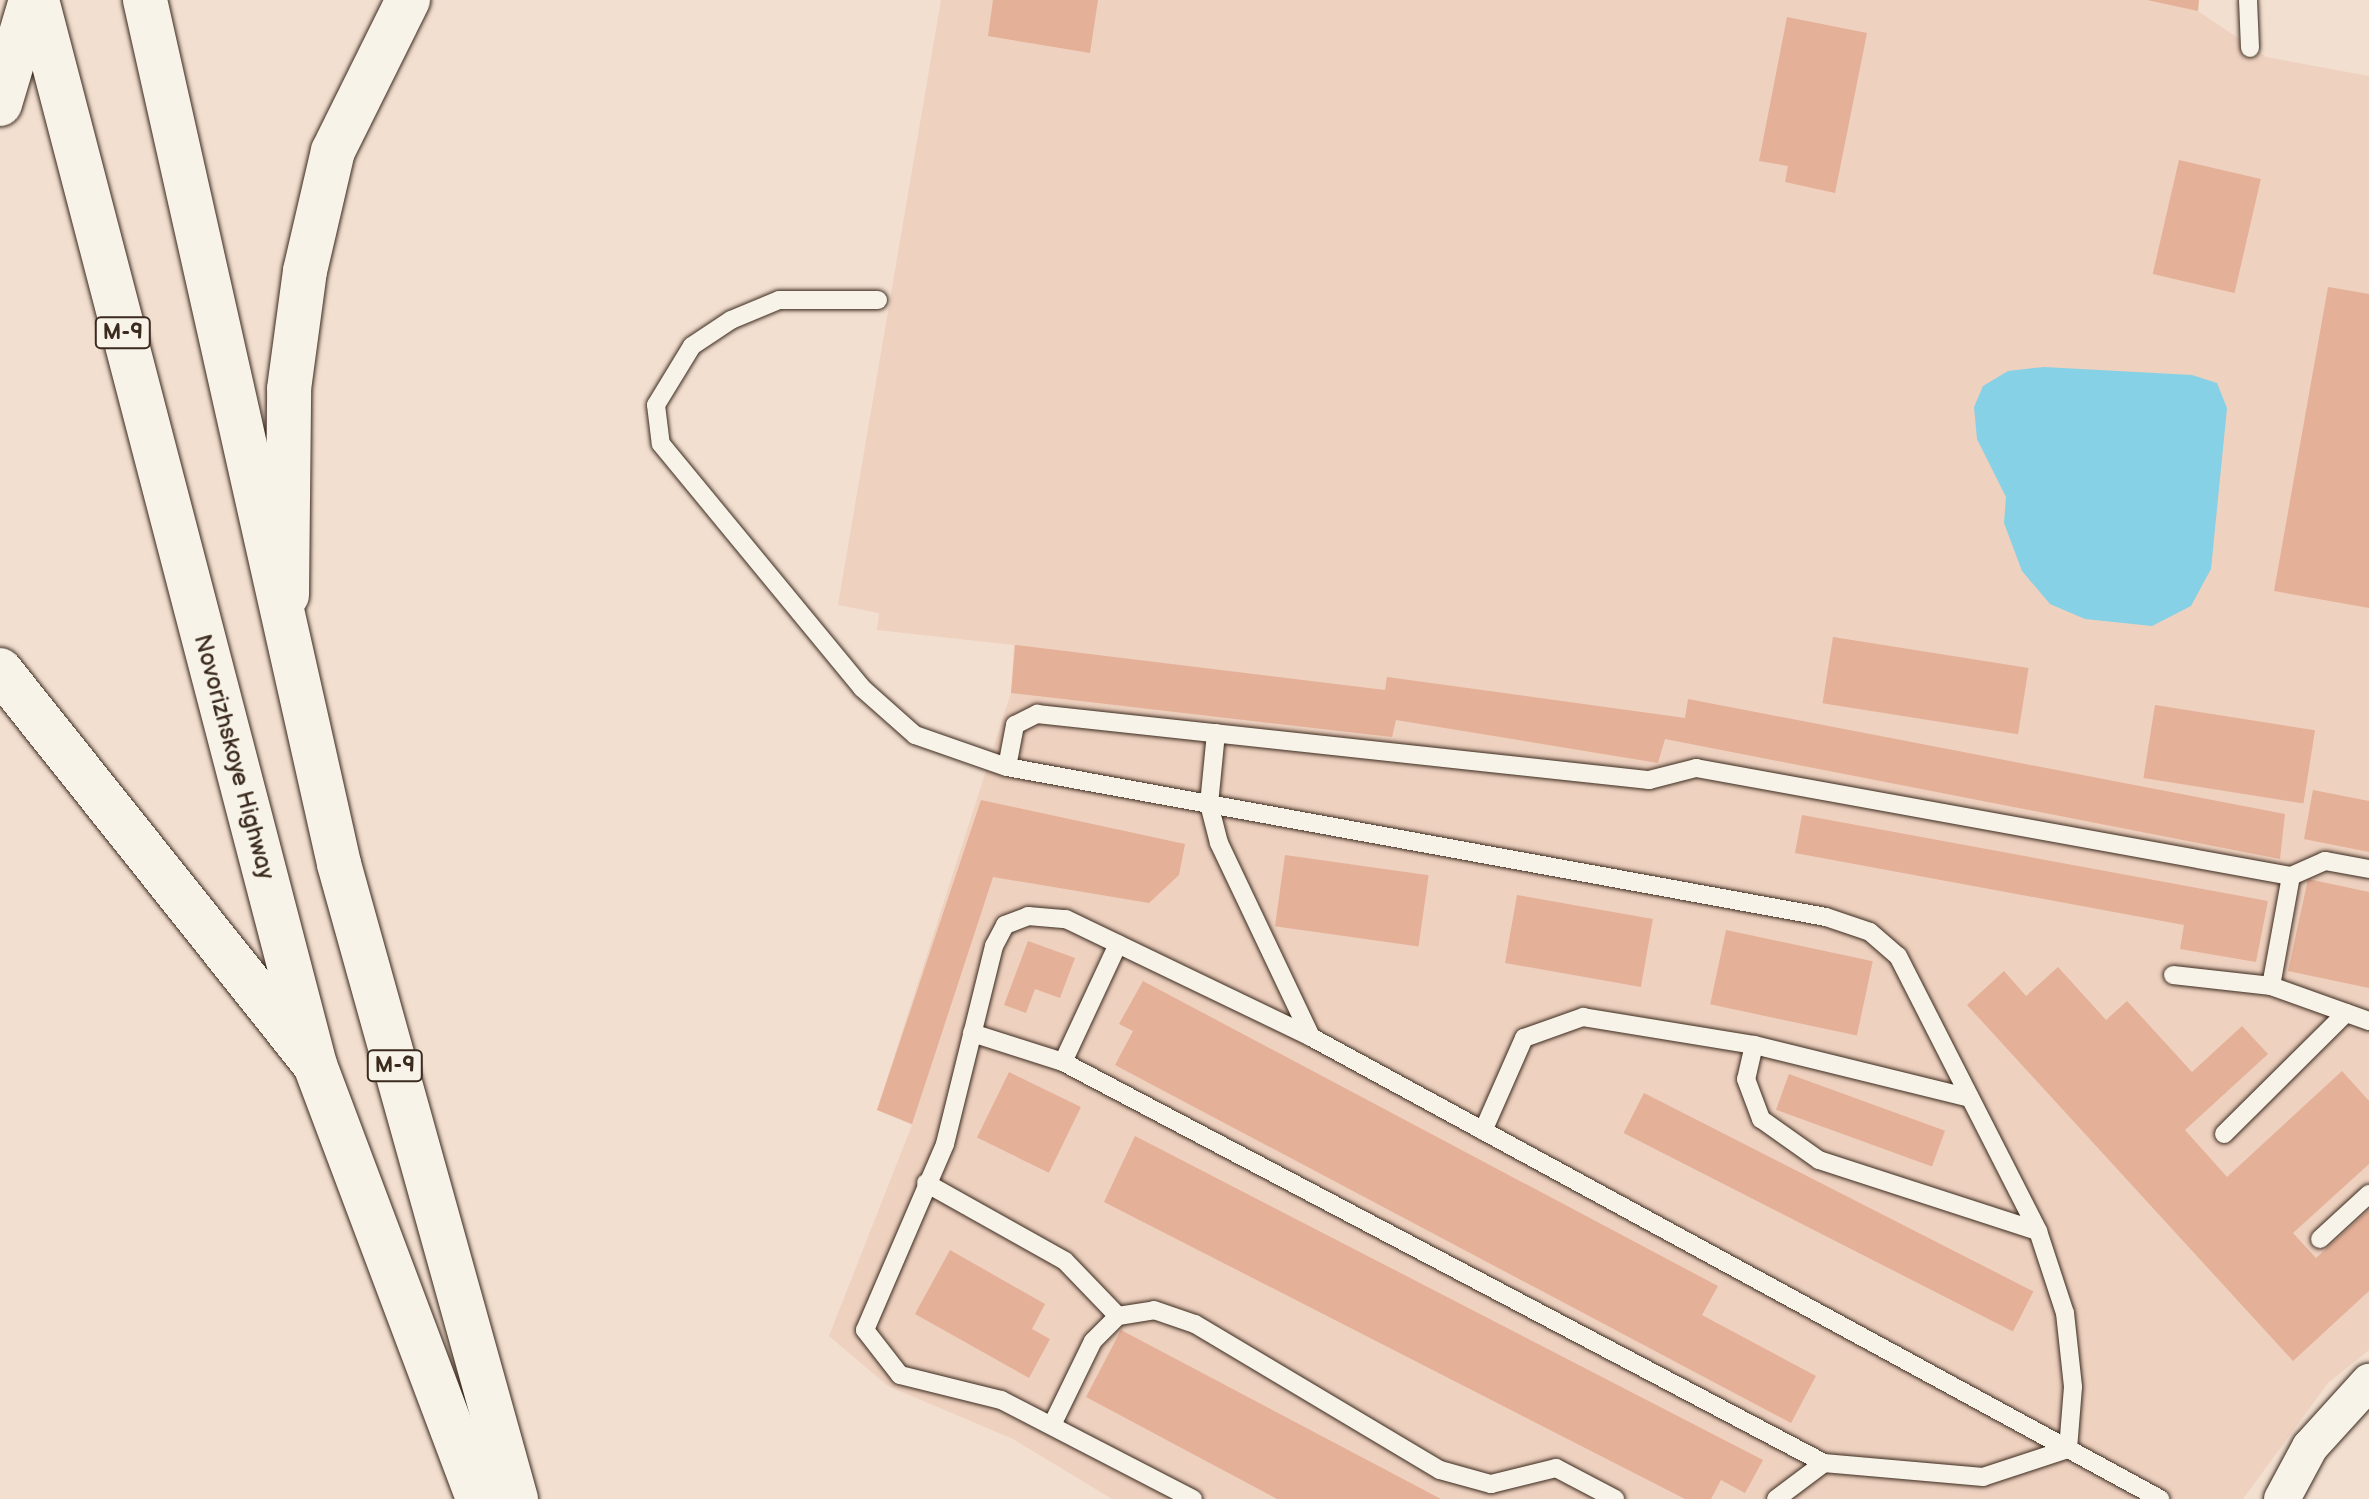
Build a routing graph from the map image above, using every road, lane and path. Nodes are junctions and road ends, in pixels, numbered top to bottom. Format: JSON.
{"nodes":[{"id":1,"x":34,"y":0,"type":"edge"},
{"id":2,"x":145,"y":0,"type":"edge"},
{"id":3,"x":408,"y":0,"type":"edge"},
{"id":4,"x":2248,"y":0,"type":"edge"},
{"id":5,"x":2250,"y":48,"type":"dead end"},
{"id":6,"x":0,"y":104,"type":"edge"},
{"id":7,"x":878,"y":300,"type":"dead end"},
{"id":8,"x":287,"y":629,"type":"junction"},
{"id":9,"x":0,"y":670,"type":"edge"},
{"id":10,"x":1216,"y":733,"type":"junction"},
{"id":11,"x":1007,"y":767,"type":"junction"},
{"id":12,"x":1209,"y":804,"type":"junction"},
{"id":13,"x":2369,"y":869,"type":"edge"},
{"id":14,"x":2291,"y":876,"type":"junction"},
{"id":15,"x":1118,"y":944,"type":"junction"},
{"id":16,"x":2173,"y":975,"type":"dead end"},
{"id":17,"x":2271,"y":986,"type":"junction"},
{"id":18,"x":2346,"y":1013,"type":"junction"},
{"id":19,"x":2369,"y":1021,"type":"edge"},
{"id":20,"x":972,"y":1033,"type":"junction"},
{"id":21,"x":1311,"y":1037,"type":"junction"},
{"id":22,"x":1754,"y":1045,"type":"junction"},
{"id":23,"x":1063,"y":1062,"type":"junction"},
{"id":24,"x":315,"y":1065,"type":"junction"},
{"id":25,"x":1970,"y":1098,"type":"junction"},
{"id":26,"x":1483,"y":1131,"type":"junction"},
{"id":27,"x":2224,"y":1134,"type":"dead end"},
{"id":28,"x":926,"y":1183,"type":"junction"},
{"id":29,"x":2369,"y":1194,"type":"edge"},
{"id":30,"x":2038,"y":1231,"type":"junction"},
{"id":31,"x":2320,"y":1239,"type":"dead end"},
{"id":32,"x":1118,"y":1316,"type":"junction"},
{"id":33,"x":2369,"y":1382,"type":"edge"},
{"id":34,"x":1052,"y":1425,"type":"junction"},
{"id":35,"x":2068,"y":1449,"type":"junction"},
{"id":36,"x":1824,"y":1463,"type":"junction"},
{"id":37,"x":478,"y":1499,"type":"edge"},
{"id":38,"x":516,"y":1499,"type":"edge"},
{"id":39,"x":1193,"y":1499,"type":"edge"},
{"id":40,"x":1615,"y":1499,"type":"edge"},
{"id":41,"x":1776,"y":1499,"type":"edge"},
{"id":42,"x":2160,"y":1499,"type":"edge"},
{"id":43,"x":2282,"y":1499,"type":"edge"}],
"edges":[{"from":1,"to":6,"type":"main road"},
{"from":1,"to":24,"type":"main road","name":"Novorizhskoye Highway","number":"М-9"},
{"from":2,"to":8,"type":"main road","number":"М-9"},
{"from":3,"to":8,"type":"main road"},
{"from":4,"to":5,"type":"lane"},
{"from":7,"to":11,"type":"lane"},
{"from":8,"to":38,"type":"main road","number":"М-9"},
{"from":9,"to":24,"type":"main road"},
{"from":10,"to":11,"type":"lane"},
{"from":10,"to":12,"type":"lane"},
{"from":10,"to":14,"type":"lane"},
{"from":11,"to":12,"type":"lane"},
{"from":12,"to":21,"type":"lane"},
{"from":12,"to":25,"type":"lane"},
{"from":13,"to":14,"type":"lane"},
{"from":14,"to":17,"type":"lane"},
{"from":15,"to":20,"type":"lane"},
{"from":15,"to":21,"type":"lane"},
{"from":15,"to":23,"type":"lane"},
{"from":16,"to":17,"type":"lane"},
{"from":17,"to":18,"type":"lane"},
{"from":18,"to":19,"type":"lane"},
{"from":18,"to":27,"type":"lane"},
{"from":20,"to":23,"type":"lane"},
{"from":20,"to":28,"type":"lane"},
{"from":21,"to":26,"type":"lane"},
{"from":22,"to":25,"type":"lane"},
{"from":22,"to":26,"type":"lane"},
{"from":22,"to":30,"type":"lane"},
{"from":23,"to":36,"type":"lane"},
{"from":24,"to":37,"type":"main road","name":"Novorizhskoye Highway","number":"М-9"},
{"from":25,"to":30,"type":"lane"},
{"from":26,"to":35,"type":"lane"},
{"from":28,"to":32,"type":"lane"},
{"from":28,"to":34,"type":"lane"},
{"from":29,"to":31,"type":"lane"},
{"from":30,"to":35,"type":"lane"},
{"from":32,"to":34,"type":"lane"},
{"from":32,"to":40,"type":"lane"},
{"from":33,"to":43,"type":"street"},
{"from":34,"to":39,"type":"lane"},
{"from":35,"to":36,"type":"lane"},
{"from":35,"to":42,"type":"lane"},
{"from":36,"to":41,"type":"lane"}]}
